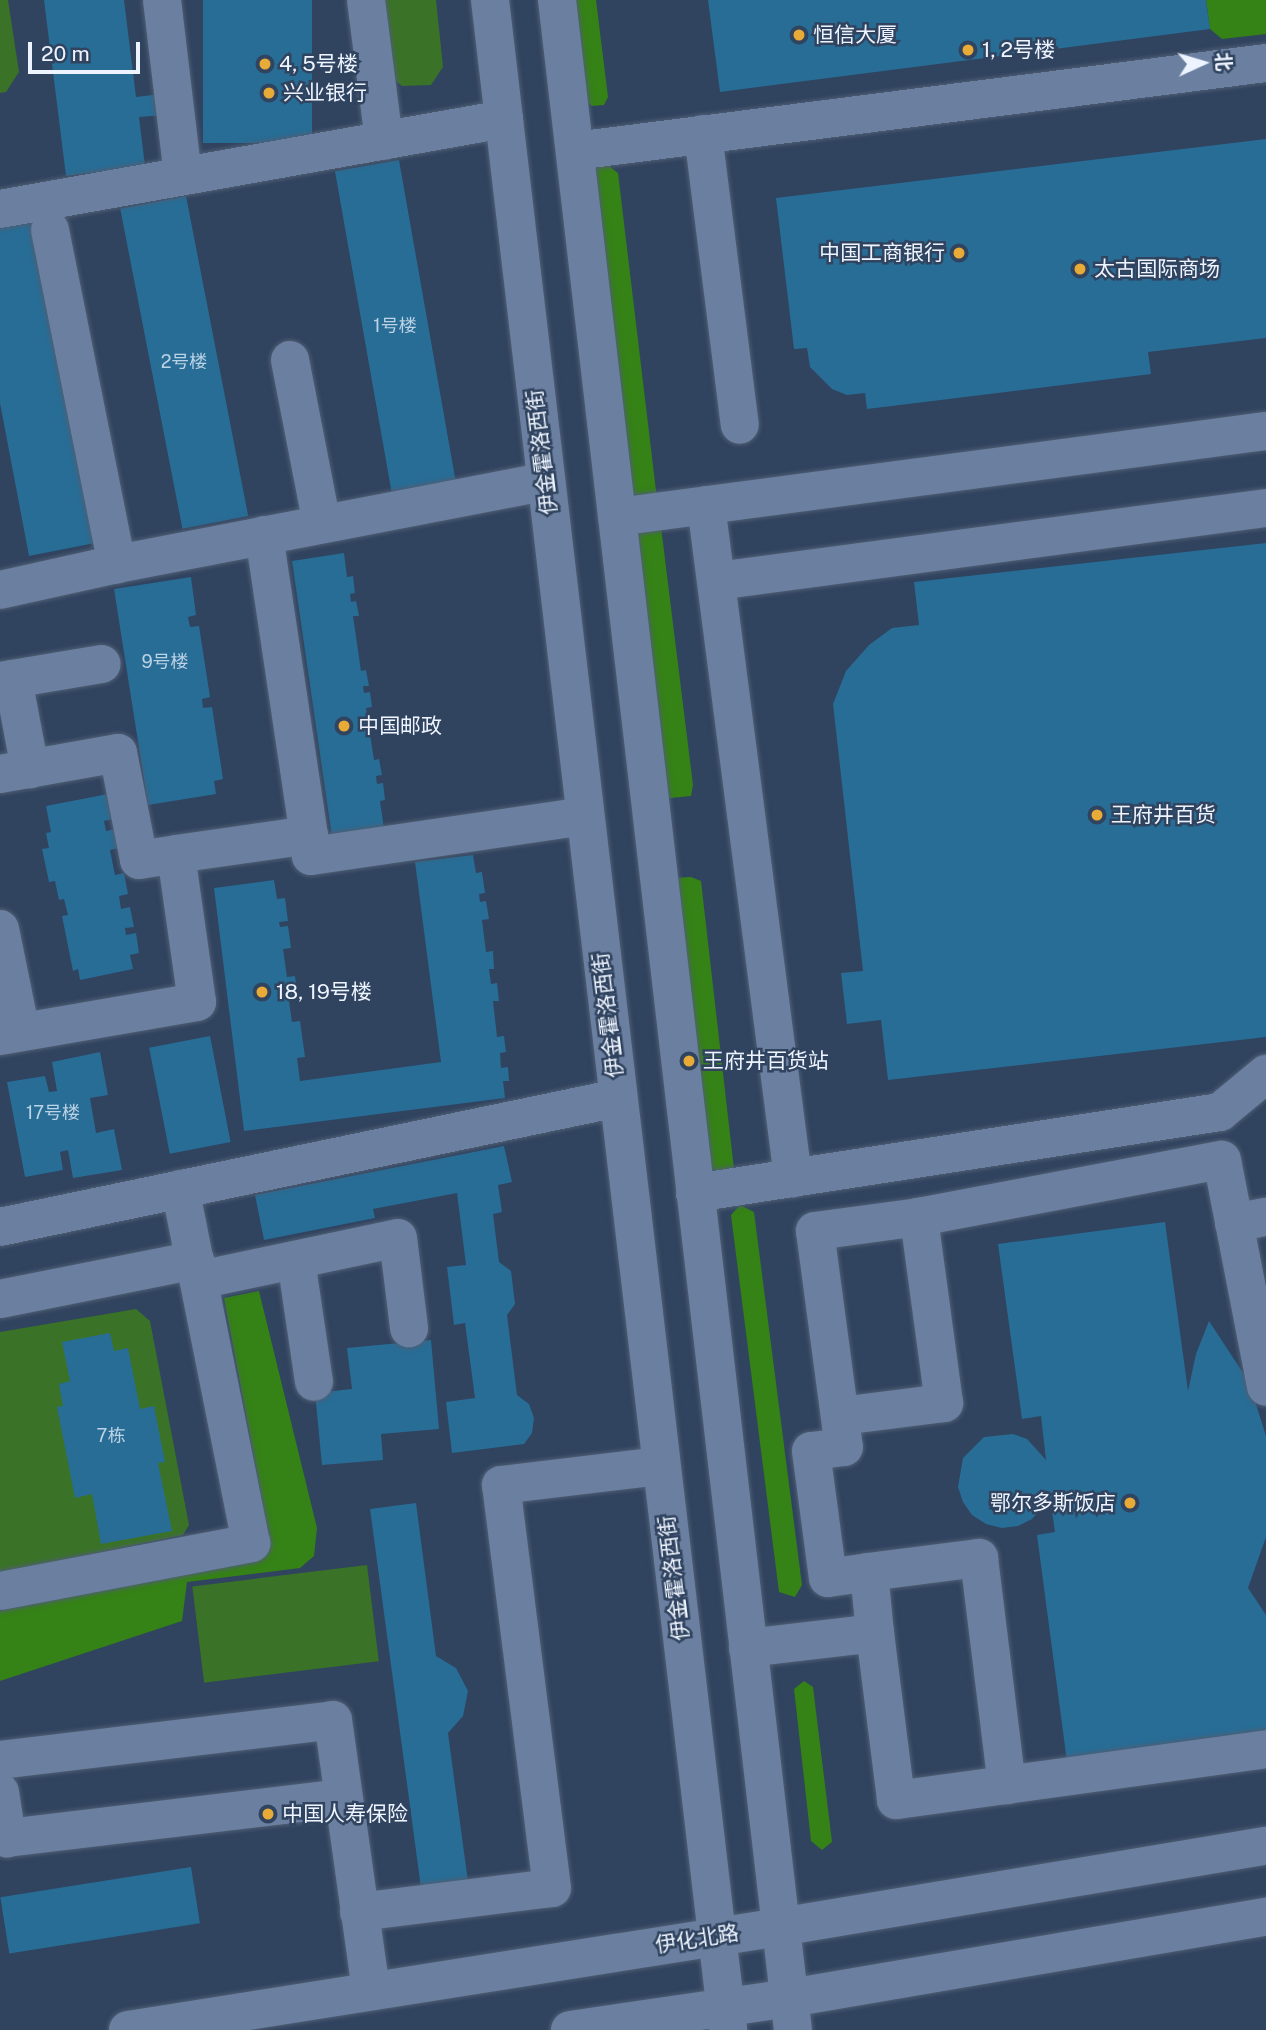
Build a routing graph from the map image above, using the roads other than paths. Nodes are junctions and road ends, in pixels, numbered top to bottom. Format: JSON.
{"nodes":[{"id":1,"x":162,"y":0,"type":"edge"},
{"id":2,"x":366,"y":0,"type":"edge"},
{"id":3,"x":490,"y":0,"type":"edge"},
{"id":4,"x":557,"y":0,"type":"edge"},
{"id":5,"x":1266,"y":63,"type":"edge"},
{"id":6,"x":504,"y":119,"type":"junction"},
{"id":7,"x":703,"y":134,"type":"junction"},
{"id":8,"x":384,"y":141,"type":"junction"},
{"id":9,"x":575,"y":151,"type":"junction"},
{"id":10,"x":183,"y":176,"type":"junction"},
{"id":11,"x":0,"y":209,"type":"edge"},
{"id":12,"x":50,"y":230,"type":"dead end"},
{"id":13,"x":290,"y":360,"type":"dead end"},
{"id":14,"x":740,"y":425,"type":"dead end"},
{"id":15,"x":1266,"y":431,"type":"edge"},
{"id":16,"x":546,"y":481,"type":"junction"},
{"id":17,"x":706,"y":505,"type":"junction"},
{"id":18,"x":1266,"y":508,"type":"edge"},
{"id":19,"x":617,"y":517,"type":"junction"},
{"id":20,"x":322,"y":524,"type":"junction"},
{"id":21,"x":264,"y":535,"type":"junction"},
{"id":22,"x":117,"y":564,"type":"junction"},
{"id":23,"x":717,"y":581,"type":"junction"},
{"id":24,"x":0,"y":590,"type":"edge"},
{"id":25,"x":102,"y":664,"type":"dead end"},
{"id":26,"x":6,"y":680,"type":"edge"},
{"id":27,"x":15,"y":771,"type":"edge"},
{"id":28,"x":585,"y":816,"type":"junction"},
{"id":29,"x":309,"y":835,"type":"junction"},
{"id":30,"x":176,"y":854,"type":"junction"},
{"id":31,"x":0,"y":929,"type":"edge"},
{"id":32,"x":11,"y":1034,"type":"edge"},
{"id":33,"x":1266,"y":1074,"type":"edge"},
{"id":34,"x":618,"y":1098,"type":"junction"},
{"id":35,"x":793,"y":1178,"type":"junction"},
{"id":36,"x":180,"y":1189,"type":"junction"},
{"id":37,"x":695,"y":1193,"type":"junction"},
{"id":38,"x":919,"y":1217,"type":"junction"},
{"id":39,"x":1250,"y":1220,"type":"edge"},
{"id":40,"x":0,"y":1227,"type":"edge"},
{"id":41,"x":296,"y":1260,"type":"junction"},
{"id":42,"x":197,"y":1270,"type":"junction"},
{"id":43,"x":0,"y":1299,"type":"edge"},
{"id":44,"x":409,"y":1328,"type":"dead end"},
{"id":45,"x":314,"y":1382,"type":"dead end"},
{"id":46,"x":1266,"y":1387,"type":"edge"},
{"id":47,"x":841,"y":1416,"type":"junction"},
{"id":48,"x":661,"y":1466,"type":"junction"},
{"id":49,"x":869,"y":1572,"type":"junction"},
{"id":50,"x":0,"y":1591,"type":"edge"},
{"id":51,"x":876,"y":1633,"type":"junction"},
{"id":52,"x":748,"y":1648,"type":"junction"},
{"id":53,"x":1266,"y":1749,"type":"edge"},
{"id":54,"x":0,"y":1760,"type":"edge"},
{"id":55,"x":1007,"y":1785,"type":"junction"},
{"id":56,"x":0,"y":1792,"type":"edge"},
{"id":57,"x":344,"y":1798,"type":"junction"},
{"id":58,"x":1266,"y":1846,"type":"edge"},
{"id":59,"x":359,"y":1912,"type":"junction"},
{"id":60,"x":1266,"y":1917,"type":"edge"},
{"id":61,"x":780,"y":1927,"type":"junction"},
{"id":62,"x":716,"y":1935,"type":"junction"},
{"id":63,"x":371,"y":1991,"type":"junction"},
{"id":64,"x":792,"y":2014,"type":"edge"},
{"id":65,"x":726,"y":2018,"type":"edge"},
{"id":66,"x":128,"y":2030,"type":"edge"},
{"id":67,"x":569,"y":2030,"type":"edge"}],
"edges":[{"from":1,"to":10,"type":"street"},
{"from":2,"to":8,"type":"street"},
{"from":3,"to":6,"type":"street","name":"伊金霍洛西街"},
{"from":4,"to":9,"type":"street"},
{"from":5,"to":7,"type":"street"},
{"from":6,"to":8,"type":"street"},
{"from":6,"to":16,"type":"street","name":"伊金霍洛西街"},
{"from":7,"to":9,"type":"street"},
{"from":7,"to":14,"type":"street"},
{"from":8,"to":10,"type":"street"},
{"from":9,"to":19,"type":"street"},
{"from":10,"to":11,"type":"street"},
{"from":12,"to":22,"type":"street"},
{"from":13,"to":20,"type":"street"},
{"from":15,"to":17,"type":"street"},
{"from":16,"to":20,"type":"street"},
{"from":16,"to":28,"type":"street","name":"伊金霍洛西街"},
{"from":17,"to":19,"type":"street"},
{"from":17,"to":23,"type":"street"},
{"from":18,"to":23,"type":"street"},
{"from":19,"to":37,"type":"street"},
{"from":20,"to":21,"type":"street"},
{"from":21,"to":22,"type":"street"},
{"from":21,"to":29,"type":"street"},
{"from":22,"to":24,"type":"street"},
{"from":23,"to":35,"type":"street"},
{"from":25,"to":26,"type":"street"},
{"from":26,"to":27,"type":"street"},
{"from":27,"to":30,"type":"street"},
{"from":28,"to":29,"type":"street"},
{"from":28,"to":34,"type":"street","name":"伊金霍洛西街"},
{"from":29,"to":30,"type":"street"},
{"from":30,"to":32,"type":"street"},
{"from":31,"to":32,"type":"street"},
{"from":33,"to":35,"type":"street"},
{"from":34,"to":36,"type":"street"},
{"from":34,"to":48,"type":"street","name":"伊金霍洛西街"},
{"from":35,"to":37,"type":"street"},
{"from":36,"to":40,"type":"street"},
{"from":36,"to":42,"type":"street"},
{"from":37,"to":52,"type":"street"},
{"from":38,"to":39,"type":"street"},
{"from":38,"to":47,"type":"street"},
{"from":38,"to":47,"type":"street"},
{"from":39,"to":46,"type":"street"},
{"from":41,"to":42,"type":"street"},
{"from":41,"to":44,"type":"street"},
{"from":41,"to":45,"type":"street"},
{"from":42,"to":43,"type":"street"},
{"from":42,"to":50,"type":"street"},
{"from":47,"to":49,"type":"street"},
{"from":48,"to":59,"type":"street"},
{"from":48,"to":62,"type":"street","name":"伊金霍洛西街"},
{"from":49,"to":51,"type":"street"},
{"from":49,"to":55,"type":"street"},
{"from":51,"to":52,"type":"street"},
{"from":51,"to":55,"type":"street"},
{"from":52,"to":61,"type":"street"},
{"from":53,"to":55,"type":"street"},
{"from":54,"to":57,"type":"street"},
{"from":56,"to":57,"type":"street"},
{"from":57,"to":59,"type":"street"},
{"from":58,"to":61,"type":"street","name":"伊化北路"},
{"from":59,"to":63,"type":"street"},
{"from":60,"to":64,"type":"street"},
{"from":61,"to":62,"type":"street","name":"伊化北路"},
{"from":61,"to":64,"type":"street"},
{"from":62,"to":63,"type":"street","name":"伊化北路"},
{"from":62,"to":65,"type":"street","name":"伊金霍洛西街"},
{"from":63,"to":66,"type":"street","name":"伊化北路"},
{"from":64,"to":65,"type":"street"},
{"from":65,"to":67,"type":"street"}]}
